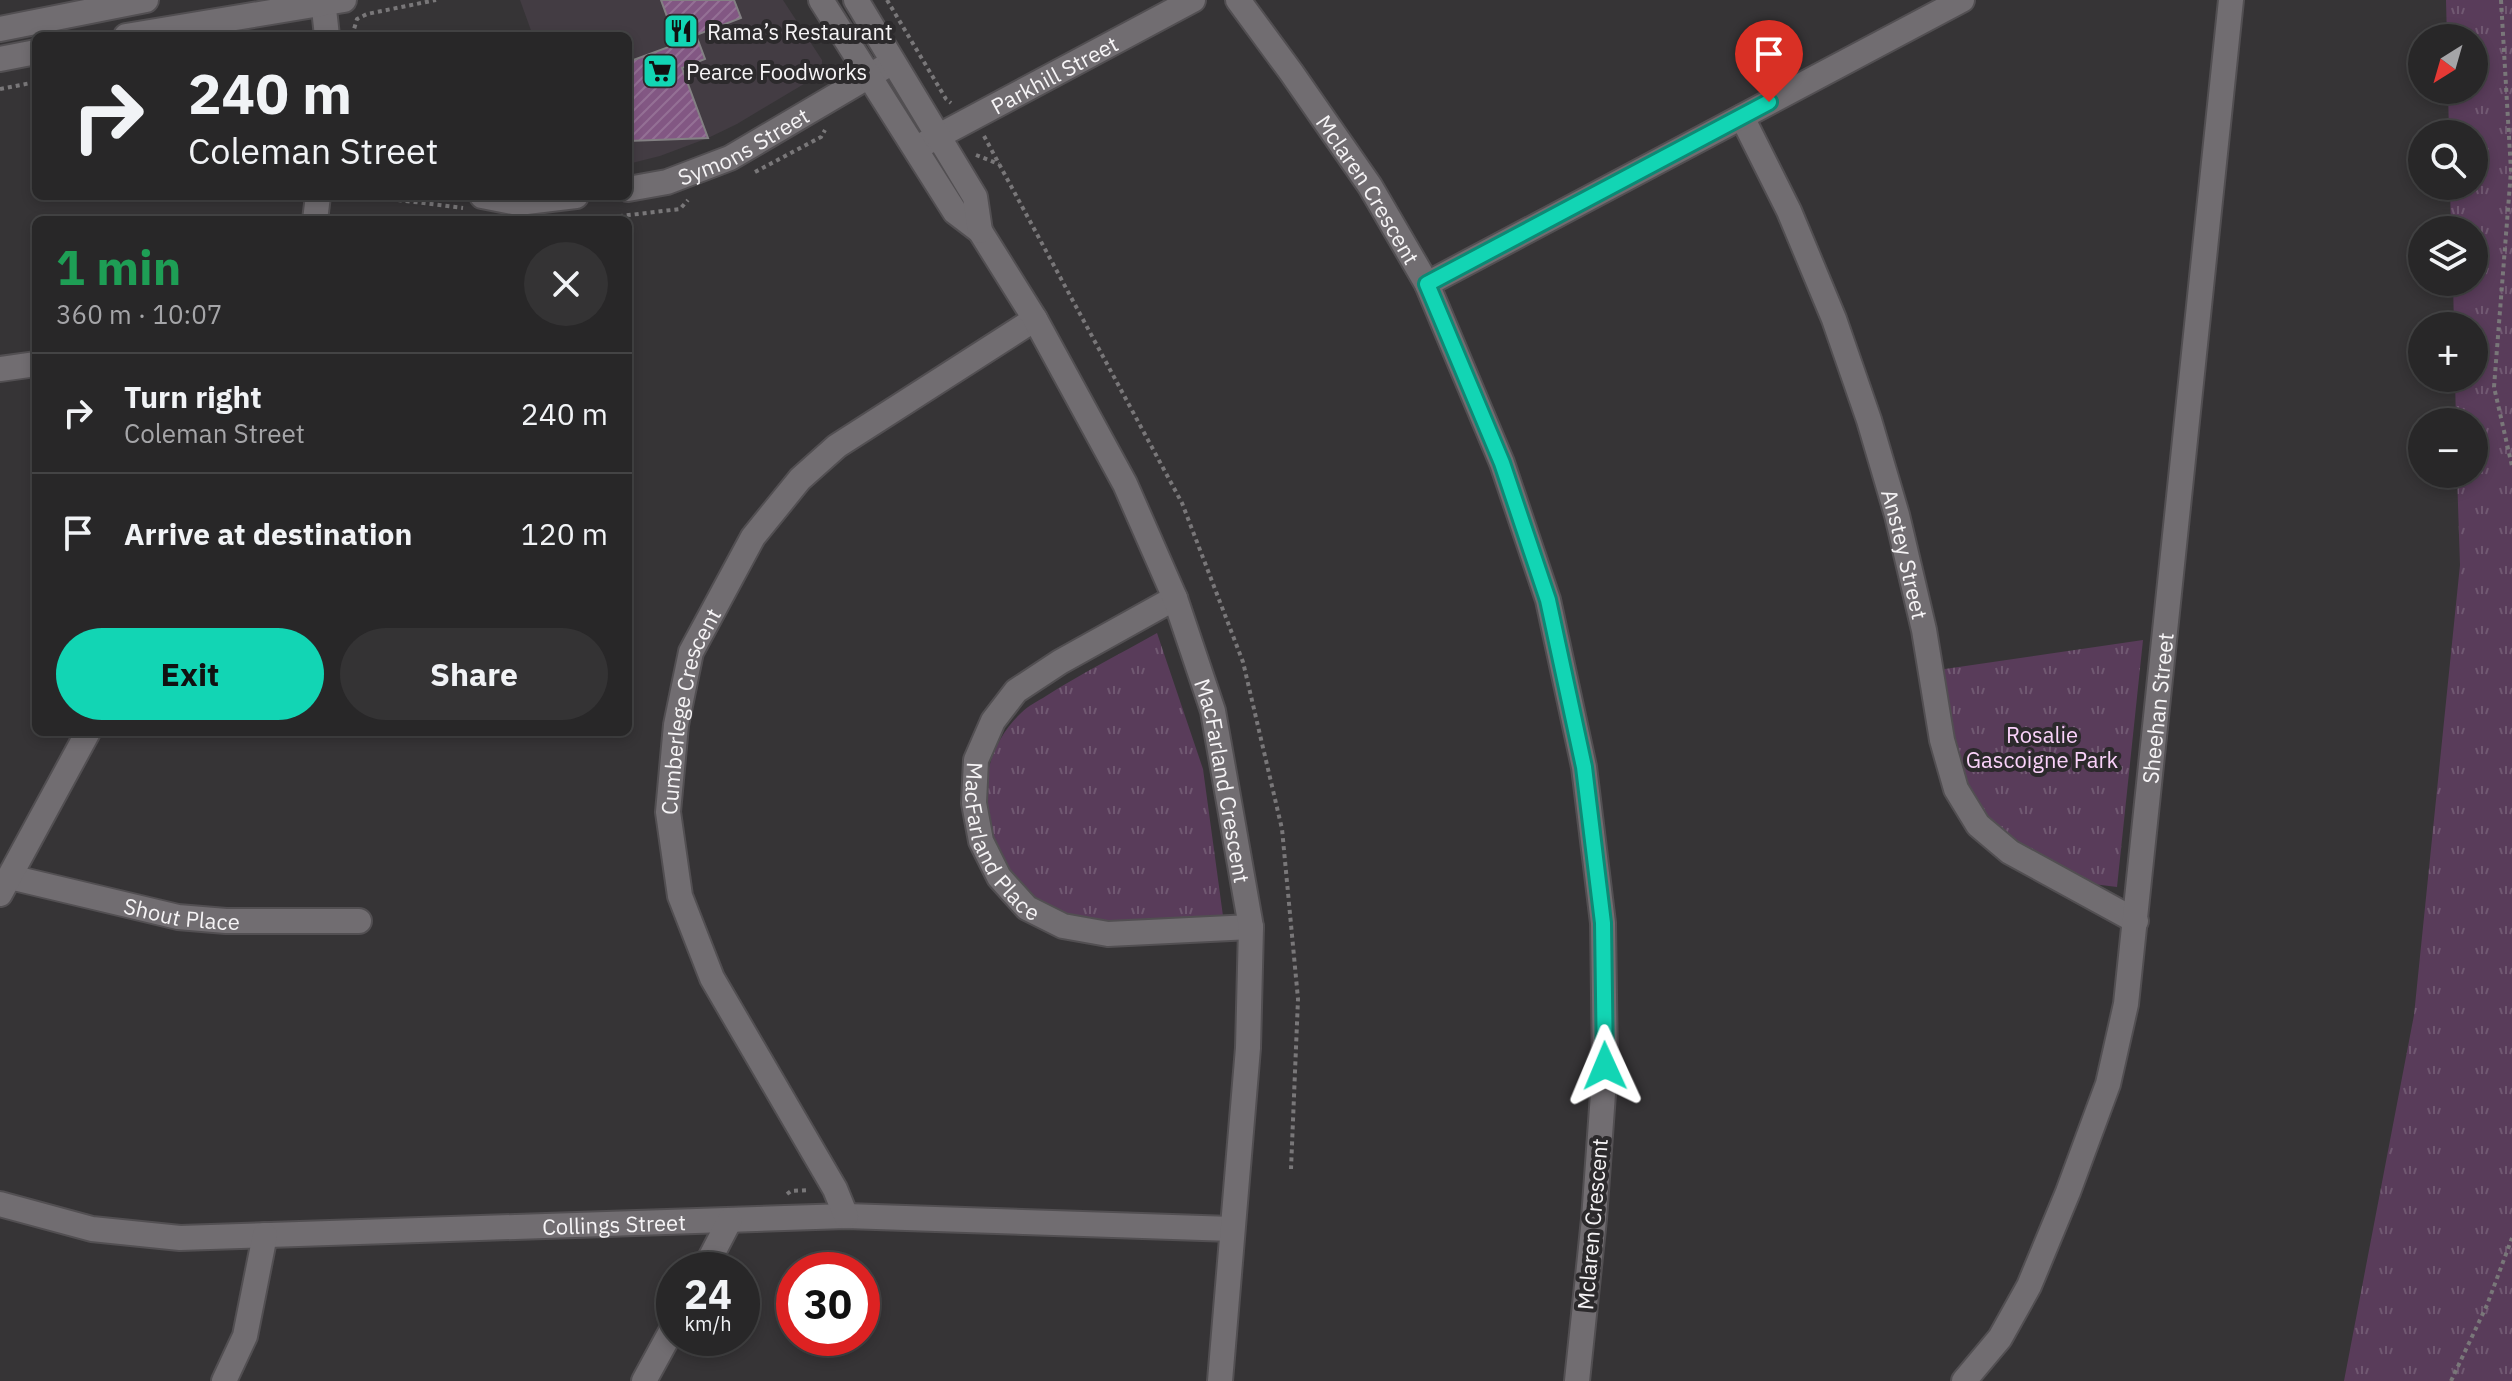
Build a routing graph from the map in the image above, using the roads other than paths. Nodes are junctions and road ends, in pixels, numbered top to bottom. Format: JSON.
{"nodes":[{"id":1,"x":146,"y":0,"type":"edge"},
{"id":2,"x":821,"y":0,"type":"edge"},
{"id":3,"x":856,"y":0,"type":"edge"},
{"id":4,"x":1193,"y":0,"type":"edge"},
{"id":5,"x":1238,"y":0,"type":"edge"},
{"id":6,"x":1962,"y":0,"type":"edge"},
{"id":7,"x":2231,"y":0,"type":"edge"},
{"id":8,"x":330,"y":1,"type":"edge"},
{"id":9,"x":0,"y":29,"type":"edge"},
{"id":10,"x":149,"y":32,"type":"edge"},
{"id":11,"x":327,"y":32,"type":"edge"},
{"id":12,"x":32,"y":53,"type":"edge"},
{"id":13,"x":0,"y":59,"type":"edge"},
{"id":14,"x":893,"y":62,"type":"junction"},
{"id":15,"x":869,"y":76,"type":"junction"},
{"id":16,"x":1742,"y":117,"type":"junction"},
{"id":17,"x":938,"y":136,"type":"junction"},
{"id":18,"x":916,"y":149,"type":"junction"},
{"id":19,"x":632,"y":188,"type":"edge"},
{"id":20,"x":543,"y":200,"type":"edge"},
{"id":21,"x":478,"y":203,"type":"edge"},
{"id":22,"x":980,"y":231,"type":"junction"},
{"id":23,"x":1427,"y":284,"type":"junction"},
{"id":24,"x":1035,"y":319,"type":"junction"},
{"id":25,"x":32,"y":365,"type":"edge"},
{"id":26,"x":0,"y":369,"type":"edge"},
{"id":27,"x":1175,"y":598,"type":"junction"},
{"id":28,"x":86,"y":736,"type":"edge"},
{"id":29,"x":5,"y":886,"type":"edge"},
{"id":30,"x":359,"y":921,"type":"dead end"},
{"id":31,"x":2136,"y":921,"type":"junction"},
{"id":32,"x":1251,"y":927,"type":"junction"},
{"id":33,"x":0,"y":1204,"type":"edge"},
{"id":34,"x":846,"y":1216,"type":"junction"},
{"id":35,"x":730,"y":1220,"type":"junction"},
{"id":36,"x":1232,"y":1229,"type":"junction"},
{"id":37,"x":265,"y":1235,"type":"junction"},
{"id":38,"x":713,"y":1252,"type":"edge"},
{"id":39,"x":658,"y":1356,"type":"edge"},
{"id":40,"x":224,"y":1381,"type":"edge"},
{"id":41,"x":644,"y":1381,"type":"edge"},
{"id":42,"x":1220,"y":1381,"type":"edge"},
{"id":43,"x":1577,"y":1381,"type":"edge"},
{"id":44,"x":1964,"y":1381,"type":"edge"}],
"edges":[{"from":1,"to":9,"type":"street"},
{"from":2,"to":15,"type":"street","name":"MacFarland Crescent"},
{"from":3,"to":14,"type":"street","name":"MacFarland Crescent"},
{"from":4,"to":17,"type":"street","name":"Parkhill Street"},
{"from":5,"to":23,"type":"street","name":"Mclaren Crescent"},
{"from":6,"to":16,"type":"street"},
{"from":7,"to":31,"type":"street","name":"Sheehan Street"},
{"from":8,"to":10,"type":"street"},
{"from":8,"to":11,"type":"street"},
{"from":12,"to":13,"type":"street"},
{"from":14,"to":15,"type":"street","name":"Symons Street"},
{"from":14,"to":17,"type":"street","name":"MacFarland Crescent"},
{"from":15,"to":18,"type":"street","name":"MacFarland Crescent"},
{"from":15,"to":19,"type":"street","name":"Symons Street"},
{"from":16,"to":23,"type":"street"},
{"from":16,"to":31,"type":"street","name":"Anstey Street"},
{"from":17,"to":18,"type":"street","name":"Parkhill Street"},
{"from":17,"to":22,"type":"street","name":"MacFarland Crescent"},
{"from":18,"to":22,"type":"street","name":"MacFarland Crescent"},
{"from":20,"to":21,"type":"street"},
{"from":22,"to":24,"type":"street","name":"MacFarland Crescent"},
{"from":23,"to":43,"type":"street","name":"Mclaren Crescent"},
{"from":24,"to":27,"type":"street","name":"MacFarland Crescent"},
{"from":24,"to":34,"type":"street","name":"Cumberlege Crescent"},
{"from":25,"to":26,"type":"street"},
{"from":27,"to":32,"type":"street","name":"MacFarland Crescent"},
{"from":27,"to":32,"type":"street","name":"MacFarland Place"},
{"from":28,"to":29,"type":"street"},
{"from":29,"to":30,"type":"street","name":"Shout Place"},
{"from":31,"to":44,"type":"street","name":"Sheehan Street"},
{"from":32,"to":36,"type":"street","name":"MacFarland Crescent"},
{"from":33,"to":37,"type":"street","name":"Collings Street"},
{"from":34,"to":35,"type":"street","name":"Collings Street"},
{"from":34,"to":36,"type":"street","name":"Collings Street"},
{"from":35,"to":37,"type":"street","name":"Collings Street"},
{"from":35,"to":38,"type":"street"},
{"from":36,"to":42,"type":"street","name":"MacFarland Crescent"},
{"from":37,"to":40,"type":"street"},
{"from":39,"to":41,"type":"street"}]}
